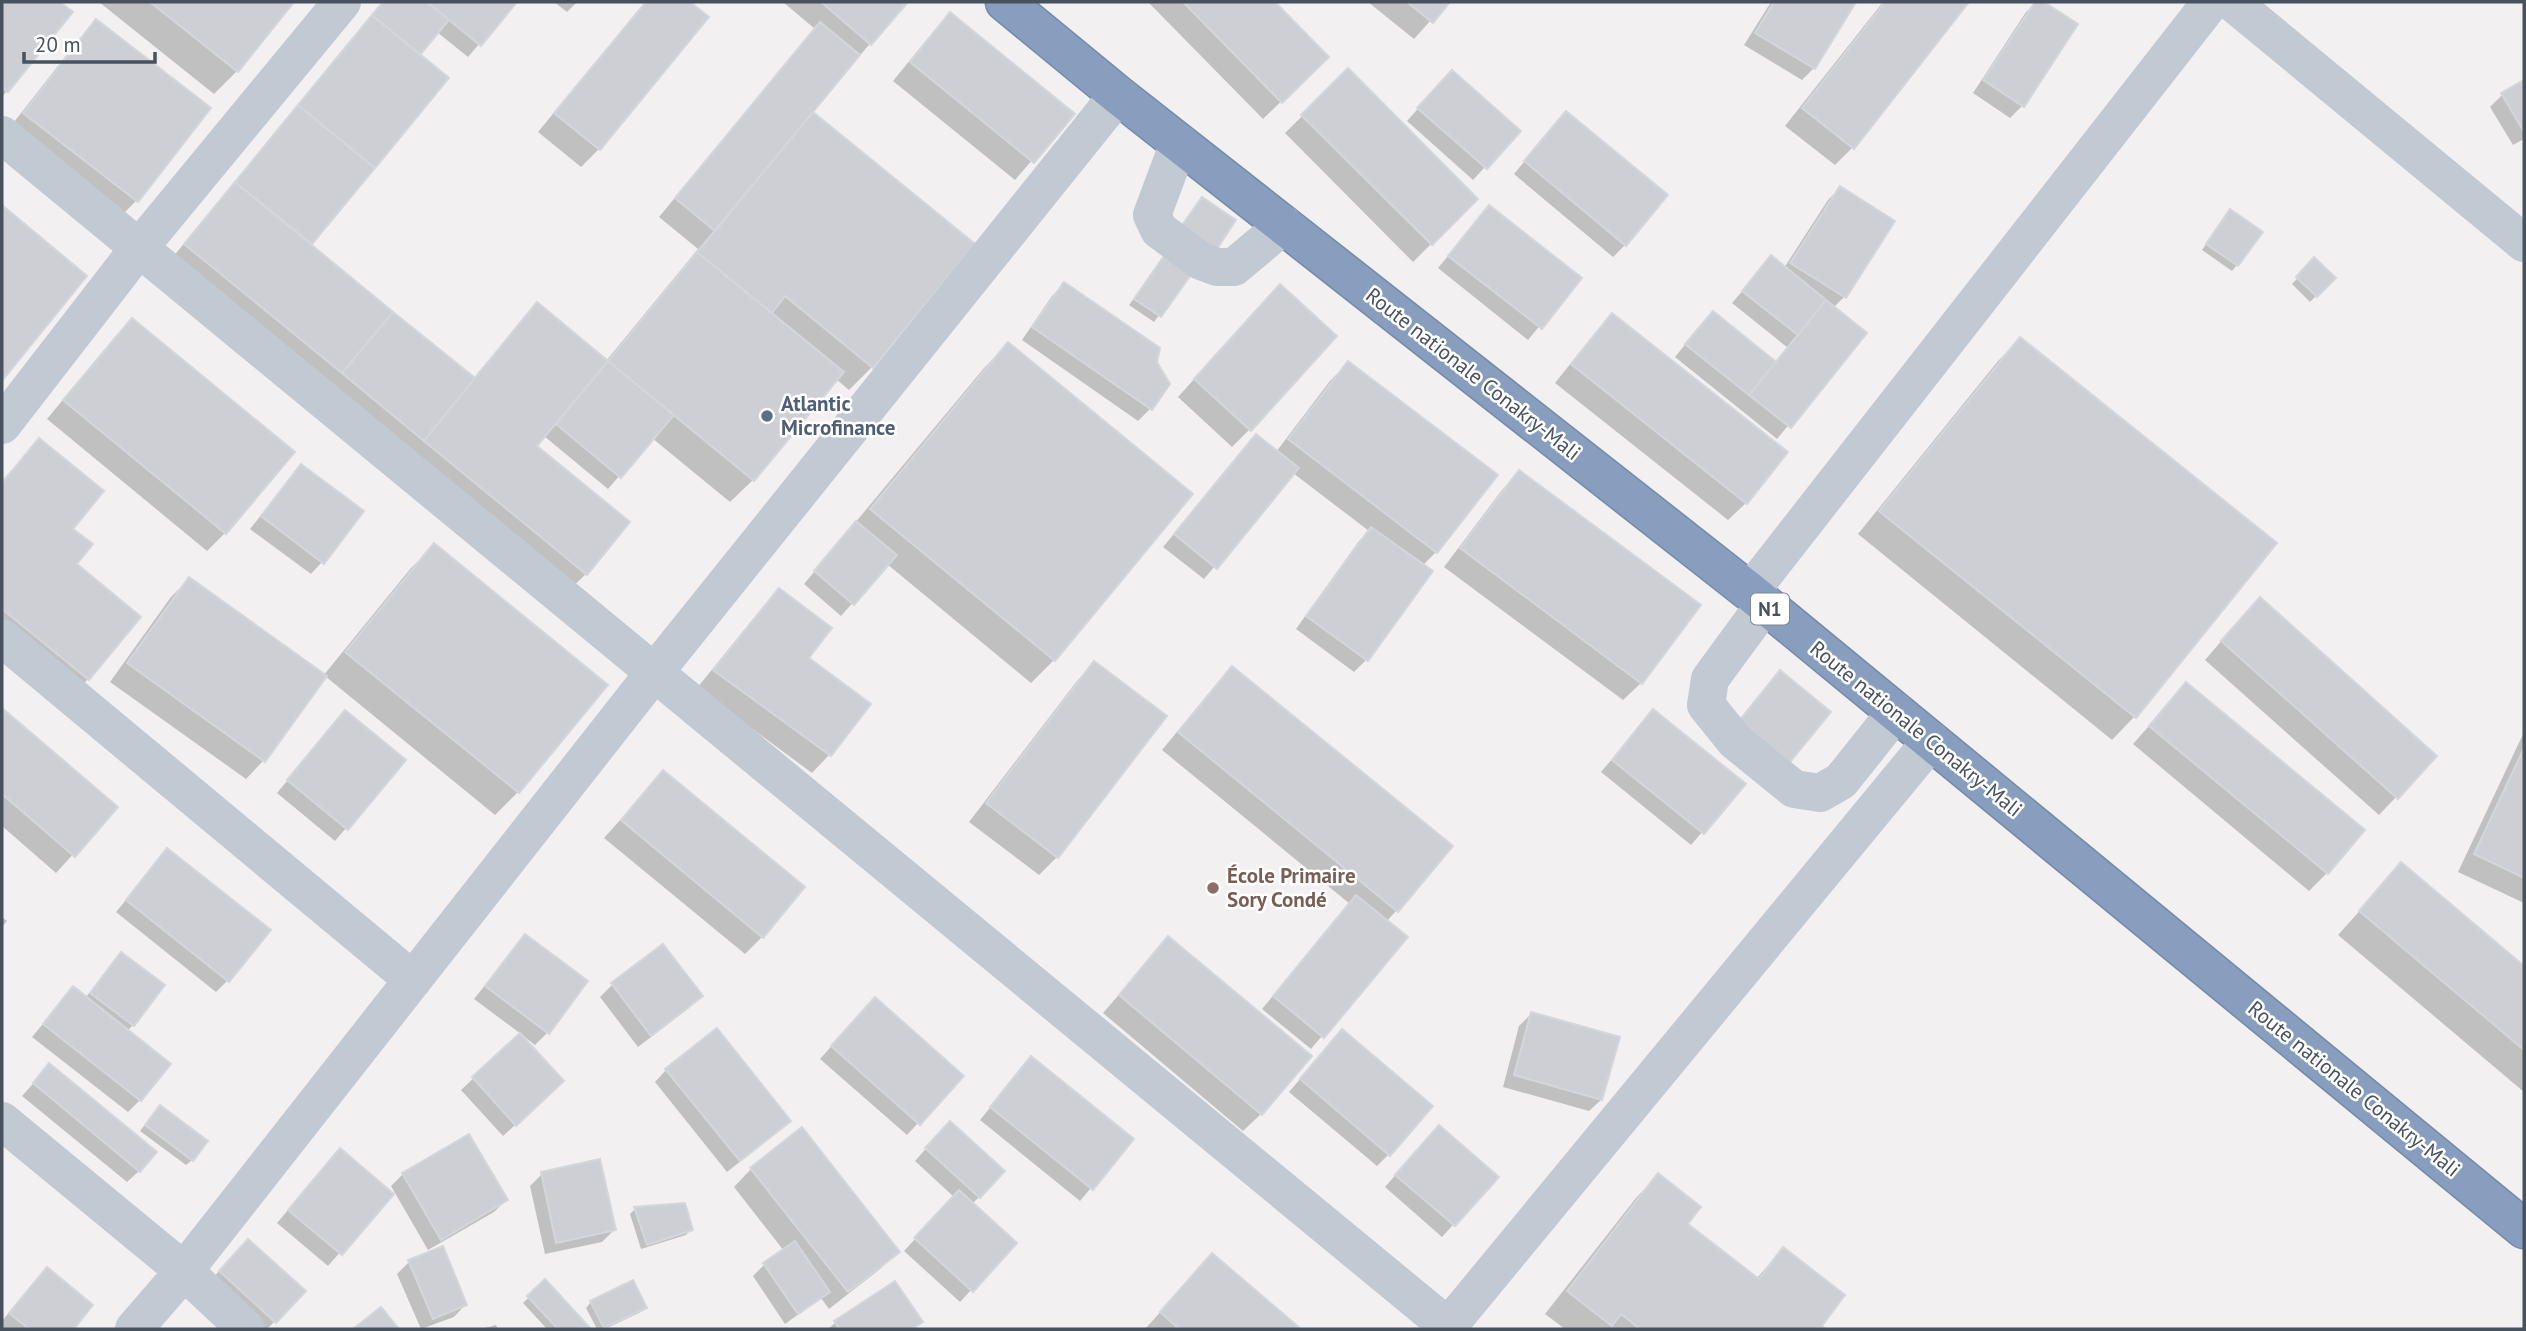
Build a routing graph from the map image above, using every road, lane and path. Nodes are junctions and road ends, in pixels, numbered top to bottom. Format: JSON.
{"nodes":[{"id":1,"x":342,"y":2,"type":"edge"},
{"id":2,"x":1005,"y":2,"type":"edge"},
{"id":3,"x":2211,"y":2,"type":"edge"},
{"id":4,"x":2232,"y":2,"type":"edge"},
{"id":5,"x":1118,"y":95,"type":"junction"},
{"id":6,"x":2,"y":135,"type":"edge"},
{"id":7,"x":1179,"y":143,"type":"junction"},
{"id":8,"x":1284,"y":226,"type":"junction"},
{"id":9,"x":2524,"y":243,"type":"edge"},
{"id":10,"x":139,"y":248,"type":"junction"},
{"id":11,"x":2,"y":425,"type":"edge"},
{"id":12,"x":1757,"y":598,"type":"junction"},
{"id":13,"x":2,"y":638,"type":"edge"},
{"id":14,"x":654,"y":673,"type":"junction"},
{"id":15,"x":1896,"y":712,"type":"junction"},
{"id":16,"x":1931,"y":741,"type":"junction"},
{"id":17,"x":413,"y":980,"type":"junction"},
{"id":18,"x":2,"y":1121,"type":"edge"},
{"id":19,"x":2524,"y":1229,"type":"edge"},
{"id":20,"x":184,"y":1271,"type":"junction"},
{"id":21,"x":1448,"y":1328,"type":"edge"},
{"id":22,"x":134,"y":1329,"type":"edge"},
{"id":23,"x":246,"y":1329,"type":"edge"}],
"edges":[{"from":1,"to":10,"type":"street"},
{"from":2,"to":5,"type":"highway","name":"Route nationale Conakry-Mali","number":"N1"},
{"from":3,"to":12,"type":"street"},
{"from":4,"to":9,"type":"street"},
{"from":5,"to":7,"type":"highway","name":"Route nationale Conakry-Mali","number":"N1"},
{"from":5,"to":14,"type":"street"},
{"from":6,"to":10,"type":"street"},
{"from":7,"to":8,"type":"highway","name":"Route nationale Conakry-Mali","number":"N1"},
{"from":7,"to":8,"type":"street"},
{"from":8,"to":12,"type":"highway","name":"Route nationale Conakry-Mali","number":"N1"},
{"from":10,"to":11,"type":"street"},
{"from":10,"to":14,"type":"street"},
{"from":12,"to":15,"type":"highway","name":"Route nationale Conakry-Mali","number":"N1"},
{"from":12,"to":15,"type":"street"},
{"from":13,"to":17,"type":"street"},
{"from":14,"to":17,"type":"street"},
{"from":14,"to":21,"type":"street"},
{"from":15,"to":16,"type":"highway","name":"Route nationale Conakry-Mali","number":"N1"},
{"from":16,"to":19,"type":"highway","name":"Route nationale Conakry-Mali","number":"N1"},
{"from":16,"to":21,"type":"street"},
{"from":17,"to":20,"type":"street"},
{"from":18,"to":20,"type":"street"},
{"from":20,"to":22,"type":"street"},
{"from":20,"to":23,"type":"street"}]}
